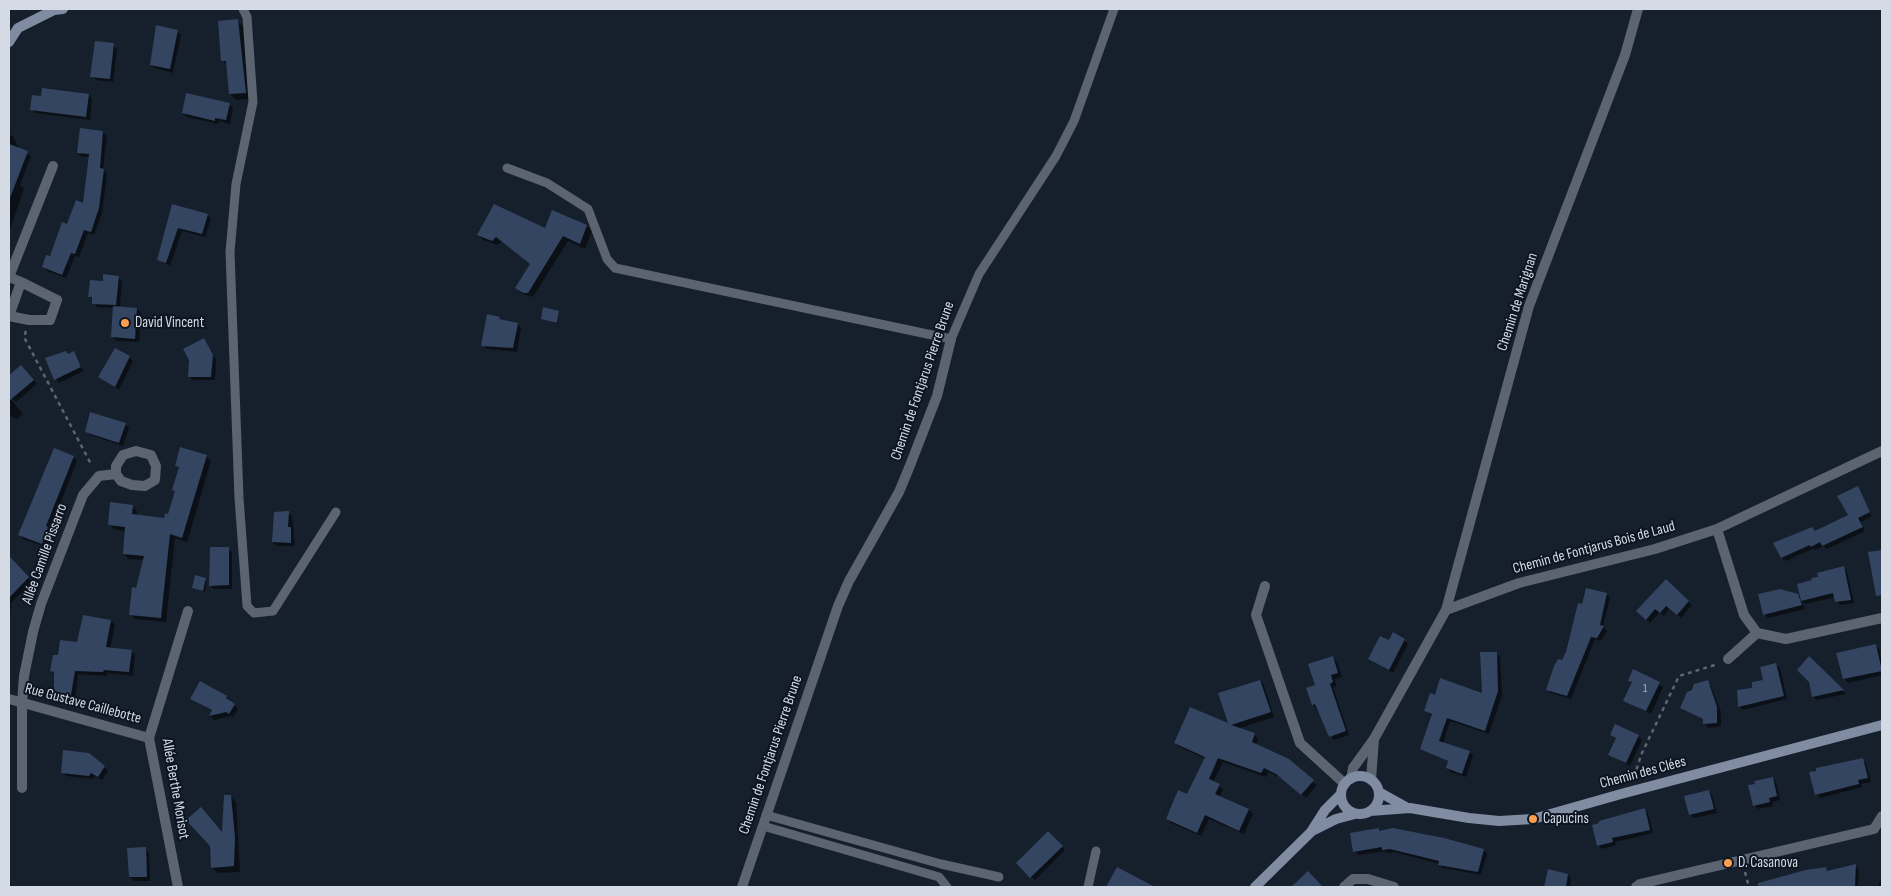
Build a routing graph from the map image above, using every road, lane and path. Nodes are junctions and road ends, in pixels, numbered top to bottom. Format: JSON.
{"nodes":[{"id":1,"x":63,"y":9,"type":"edge"},
{"id":2,"x":243,"y":9,"type":"edge"},
{"id":3,"x":1114,"y":9,"type":"edge"},
{"id":4,"x":1638,"y":9,"type":"edge"},
{"id":5,"x":9,"y":42,"type":"edge"},
{"id":6,"x":53,"y":166,"type":"dead end"},
{"id":7,"x":506,"y":168,"type":"dead end"},
{"id":8,"x":9,"y":277,"type":"edge"},
{"id":9,"x":21,"y":282,"type":"junction"},
{"id":10,"x":9,"y":316,"type":"edge"},
{"id":11,"x":24,"y":337,"type":"dead end"},
{"id":12,"x":951,"y":339,"type":"junction"},
{"id":13,"x":1882,"y":452,"type":"edge"},
{"id":14,"x":116,"y":474,"type":"junction"},
{"id":15,"x":98,"y":476,"type":"junction"},
{"id":16,"x":336,"y":512,"type":"dead end"},
{"id":17,"x":1717,"y":529,"type":"junction"},
{"id":18,"x":1265,"y":586,"type":"dead end"},
{"id":19,"x":1446,"y":610,"type":"junction"},
{"id":20,"x":188,"y":611,"type":"dead end"},
{"id":21,"x":1882,"y":618,"type":"edge"},
{"id":22,"x":1756,"y":633,"type":"junction"},
{"id":23,"x":1728,"y":659,"type":"joint"},
{"id":24,"x":9,"y":699,"type":"edge"},
{"id":25,"x":22,"y":703,"type":"junction"},
{"id":26,"x":1882,"y":725,"type":"edge"},
{"id":27,"x":150,"y":738,"type":"junction"},
{"id":28,"x":1374,"y":739,"type":"junction"},
{"id":29,"x":1371,"y":780,"type":"junction"},
{"id":30,"x":1346,"y":785,"type":"junction"},
{"id":31,"x":22,"y":788,"type":"dead end"},
{"id":32,"x":1640,"y":788,"type":"junction"},
{"id":33,"x":1379,"y":792,"type":"junction"},
{"id":34,"x":1410,"y":808,"type":"junction"},
{"id":35,"x":1370,"y":812,"type":"junction"},
{"id":36,"x":1355,"y":814,"type":"junction"},
{"id":37,"x":766,"y":815,"type":"junction"},
{"id":38,"x":1882,"y":816,"type":"edge"},
{"id":39,"x":762,"y":826,"type":"junction"},
{"id":40,"x":1311,"y":832,"type":"junction"},
{"id":41,"x":1096,"y":851,"type":"dead end"},
{"id":42,"x":999,"y":877,"type":"dead end"},
{"id":43,"x":178,"y":887,"type":"edge"},
{"id":44,"x":742,"y":887,"type":"edge"},
{"id":45,"x":947,"y":887,"type":"edge"},
{"id":46,"x":1088,"y":887,"type":"edge"},
{"id":47,"x":1255,"y":887,"type":"edge"},
{"id":48,"x":1344,"y":887,"type":"edge"},
{"id":49,"x":1394,"y":887,"type":"edge"},
{"id":50,"x":1636,"y":887,"type":"edge"}],
"edges":[{"from":1,"to":5,"type":"street"},
{"from":2,"to":16,"type":"lane"},
{"from":3,"to":12,"type":"lane","name":"Chemin de Fontjarus Pierre Brune"},
{"from":4,"to":19,"type":"street","name":"Chemin de Marignan"},
{"from":6,"to":8,"type":"street"},
{"from":7,"to":12,"type":"lane"},
{"from":8,"to":9,"type":"street"},
{"from":9,"to":10,"type":"street"},
{"from":9,"to":10,"type":"street"},
{"from":11,"to":15,"type":"path"},
{"from":12,"to":37,"type":"street","name":"Chemin de Fontjarus Pierre Brune"},
{"from":13,"to":17,"type":"street","name":"Chemin de Fontjarus Bois de Laud"},
{"from":14,"to":14,"type":"street"},
{"from":14,"to":15,"type":"street"},
{"from":15,"to":25,"type":"street","name":"Allée Camille Pissarro"},
{"from":17,"to":19,"type":"street","name":"Chemin de Fontjarus Bois de Laud"},
{"from":17,"to":22,"type":"street"},
{"from":18,"to":30,"type":"street"},
{"from":19,"to":28,"type":"street"},
{"from":20,"to":27,"type":"street","name":"Allée Berthe Morisot"},
{"from":21,"to":22,"type":"street"},
{"from":22,"to":23,"type":"street"},
{"from":23,"to":32,"type":"path"},
{"from":24,"to":25,"type":"street","name":"Rue Gustave Caillebotte"},
{"from":25,"to":27,"type":"street","name":"Rue Gustave Caillebotte"},
{"from":25,"to":31,"type":"street","name":"Allée Camille Pissarro"},
{"from":26,"to":32,"type":"street","name":"Chemin des Clées"},
{"from":27,"to":43,"type":"street","name":"Allée Berthe Morisot"},
{"from":28,"to":29,"type":"street"},
{"from":28,"to":30,"type":"street"},
{"from":29,"to":30,"type":"street"},
{"from":29,"to":33,"type":"street"},
{"from":30,"to":36,"type":"street"},
{"from":30,"to":40,"type":"street"},
{"from":32,"to":34,"type":"street","name":"Chemin des Clées"},
{"from":33,"to":34,"type":"street","name":"Chemin des Clées"},
{"from":33,"to":35,"type":"street"},
{"from":34,"to":35,"type":"street","name":"Chemin des Clées"},
{"from":35,"to":36,"type":"street"},
{"from":36,"to":40,"type":"street"},
{"from":37,"to":39,"type":"street","name":"Chemin de Fontjarus Pierre Brune"},
{"from":37,"to":42,"type":"lane"},
{"from":38,"to":50,"type":"street"},
{"from":39,"to":44,"type":"street","name":"Chemin de Fontjarus Pierre Brune"},
{"from":39,"to":45,"type":"lane"},
{"from":40,"to":47,"type":"street"},
{"from":41,"to":46,"type":"lane"},
{"from":48,"to":49,"type":"street"}]}
